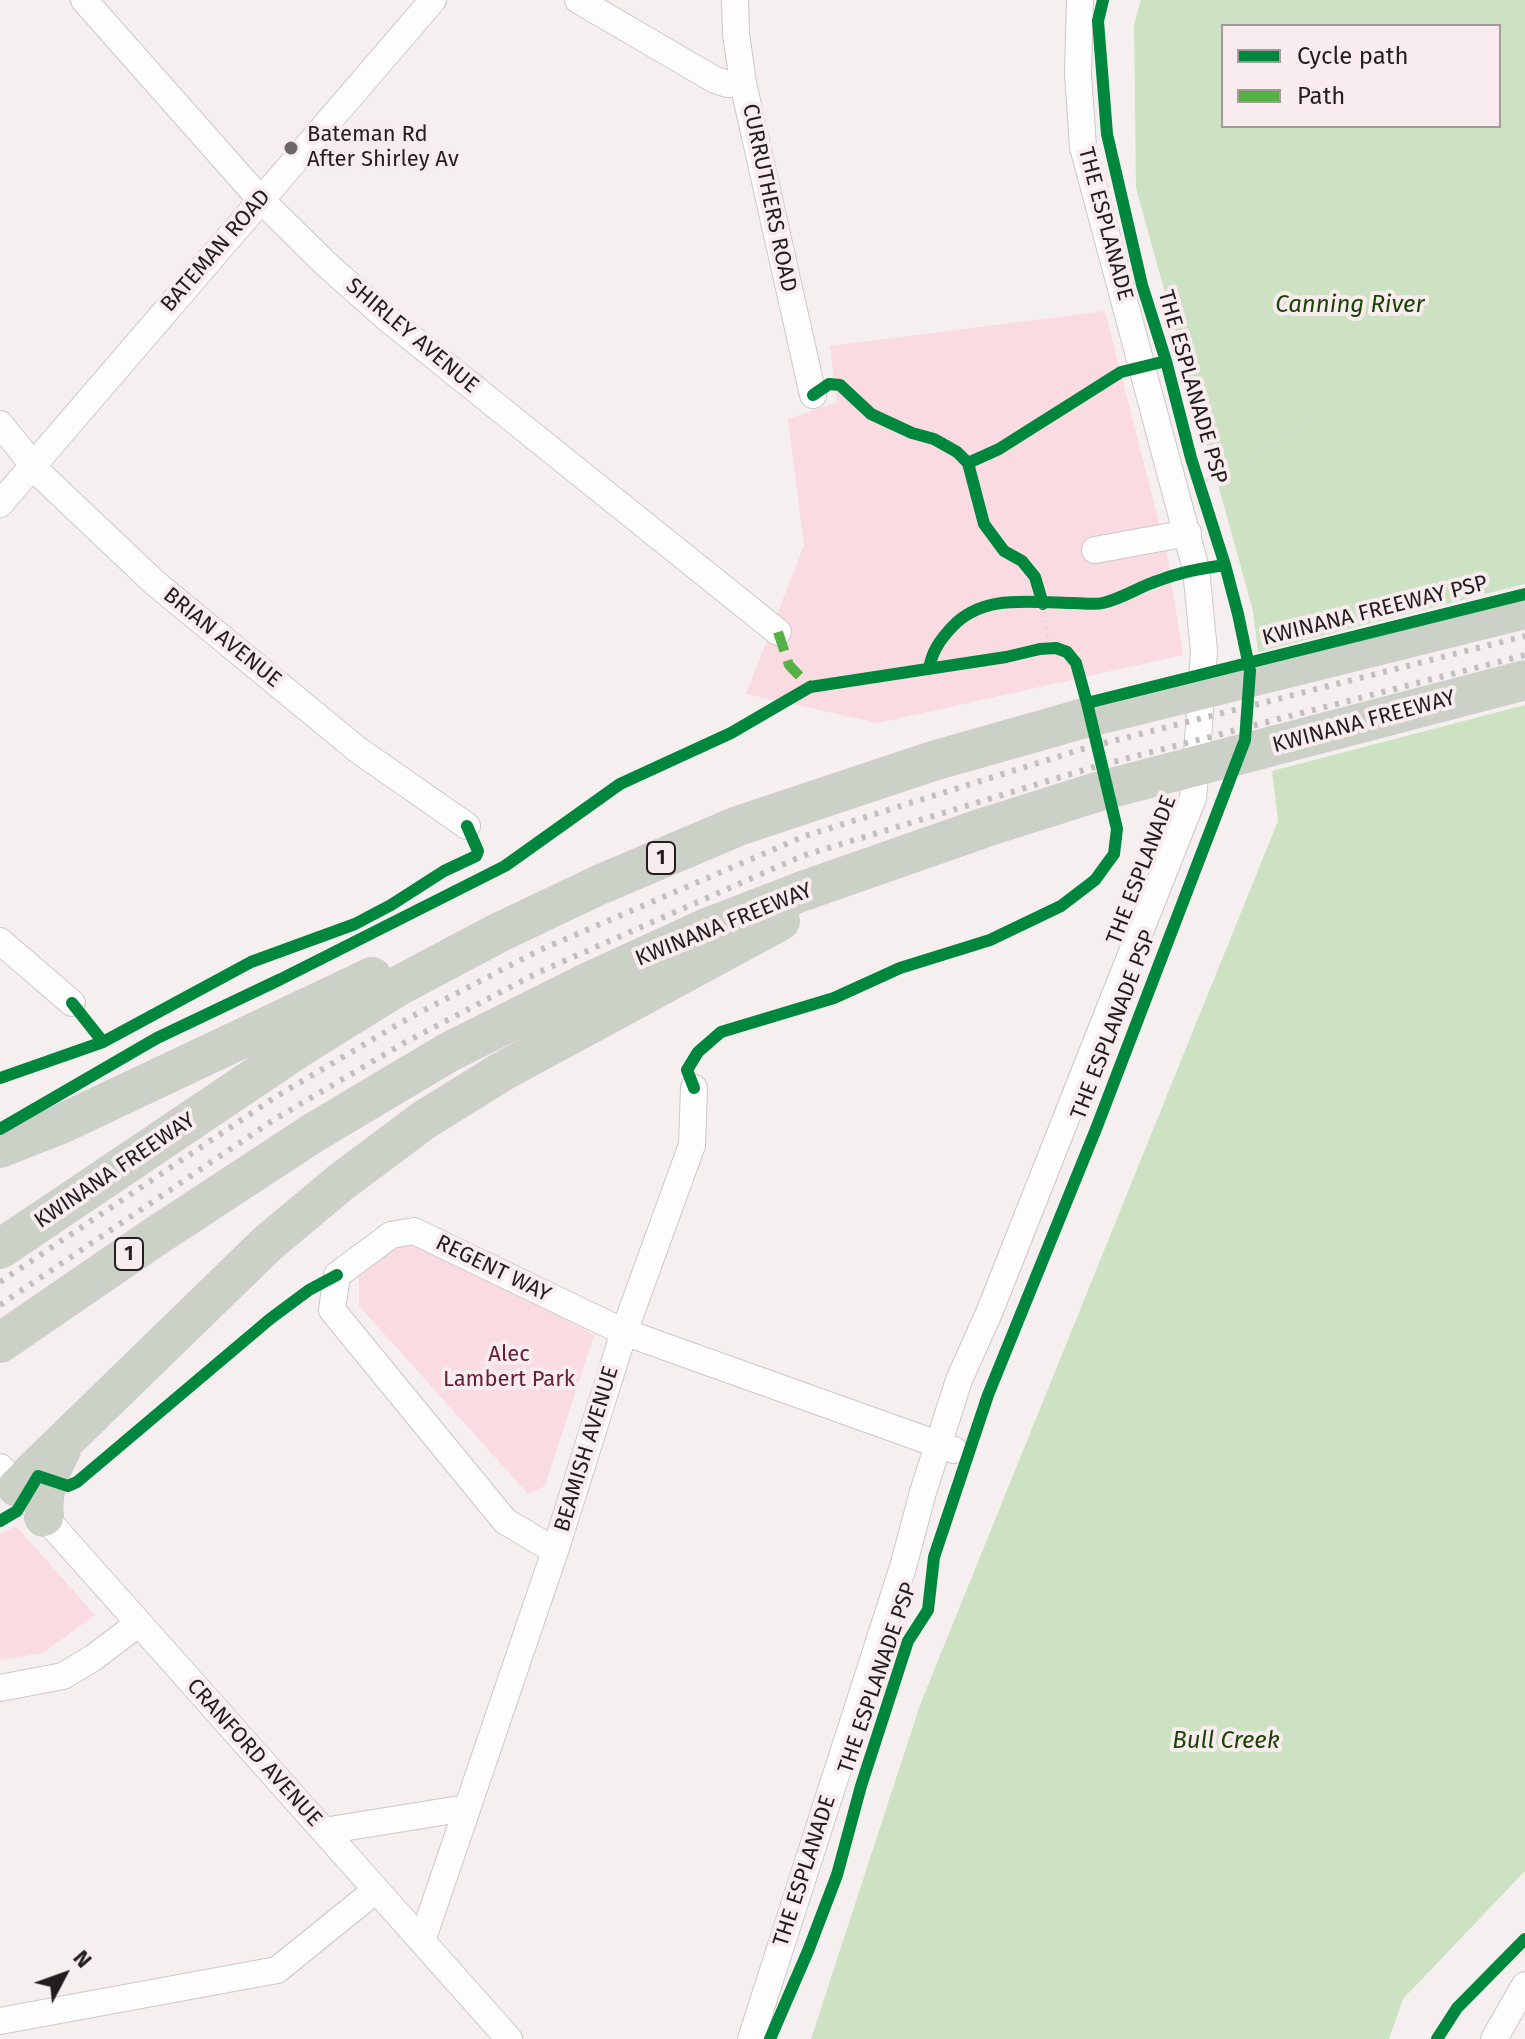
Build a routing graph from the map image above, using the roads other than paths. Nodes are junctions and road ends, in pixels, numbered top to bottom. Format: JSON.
{"nodes":[{"id":1,"x":84,"y":0,"type":"edge"},
{"id":2,"x":433,"y":0,"type":"edge"},
{"id":3,"x":578,"y":0,"type":"edge"},
{"id":4,"x":735,"y":0,"type":"edge"},
{"id":5,"x":1080,"y":0,"type":"edge"},
{"id":6,"x":743,"y":83,"type":"junction"},
{"id":7,"x":260,"y":199,"type":"junction"},
{"id":8,"x":813,"y":395,"type":"dead end"},
{"id":9,"x":0,"y":424,"type":"edge"},
{"id":10,"x":33,"y":465,"type":"junction"},
{"id":11,"x":0,"y":504,"type":"edge"},
{"id":12,"x":1188,"y":533,"type":"junction"},
{"id":13,"x":1095,"y":550,"type":"dead end"},
{"id":14,"x":1525,"y":609,"type":"edge"},
{"id":15,"x":778,"y":632,"type":"dead end"},
{"id":16,"x":1525,"y":680,"type":"edge"},
{"id":17,"x":1072,"y":721,"type":"junction"},
{"id":18,"x":467,"y":826,"type":"dead end"},
{"id":19,"x":884,"y":865,"type":"junction"},
{"id":20,"x":0,"y":941,"type":"edge"},
{"id":21,"x":72,"y":1003,"type":"dead end"},
{"id":22,"x":694,"y":1088,"type":"dead end"},
{"id":23,"x":0,"y":1148,"type":"edge"},
{"id":24,"x":0,"y":1249,"type":"edge"},
{"id":25,"x":624,"y":1332,"type":"junction"},
{"id":26,"x":0,"y":1343,"type":"edge"},
{"id":27,"x":71,"y":1434,"type":"junction"},
{"id":28,"x":947,"y":1448,"type":"junction"},
{"id":29,"x":9,"y":1477,"type":"edge"},
{"id":30,"x":44,"y":1517,"type":"junction"},
{"id":31,"x":555,"y":1551,"type":"junction"},
{"id":32,"x":139,"y":1623,"type":"junction"},
{"id":33,"x":0,"y":1688,"type":"edge"},
{"id":34,"x":466,"y":1808,"type":"junction"},
{"id":35,"x":324,"y":1831,"type":"junction"},
{"id":36,"x":376,"y":1890,"type":"junction"},
{"id":37,"x":422,"y":1941,"type":"junction"},
{"id":38,"x":1525,"y":1985,"type":"edge"},
{"id":39,"x":0,"y":2021,"type":"edge"},
{"id":40,"x":1502,"y":2034,"type":"edge"},
{"id":41,"x":509,"y":2039,"type":"edge"},
{"id":42,"x":751,"y":2039,"type":"edge"}],
"edges":[{"from":1,"to":7,"type":"street","name":"SHIRLEY AVENUE"},
{"from":2,"to":7,"type":"street","name":"BATEMAN ROAD"},
{"from":3,"to":6,"type":"street"},
{"from":4,"to":6,"type":"street","name":"CURRUTHERS ROAD"},
{"from":5,"to":12,"type":"street","name":"THE ESPLANADE"},
{"from":6,"to":8,"type":"street","name":"CURRUTHERS ROAD"},
{"from":7,"to":10,"type":"street","name":"BATEMAN ROAD"},
{"from":7,"to":15,"type":"street","name":"SHIRLEY AVENUE"},
{"from":9,"to":10,"type":"street","name":"BRIAN AVENUE"},
{"from":10,"to":11,"type":"street","name":"BATEMAN ROAD"},
{"from":10,"to":18,"type":"street","name":"BRIAN AVENUE"},
{"from":12,"to":13,"type":"street"},
{"from":12,"to":28,"type":"street","name":"THE ESPLANADE"},
{"from":14,"to":17,"type":"highway","name":"KWINANA FREEWAY","number":"1","bridge":true},
{"from":16,"to":19,"type":"highway","name":"KWINANA FREEWAY","number":"1","bridge":true},
{"from":17,"to":23,"type":"highway"},
{"from":17,"to":24,"type":"highway","name":"KWINANA FREEWAY","number":"1"},
{"from":19,"to":26,"type":"highway","name":"KWINANA FREEWAY","number":"1"},
{"from":19,"to":27,"type":"highway"},
{"from":20,"to":21,"type":"street"},
{"from":22,"to":25,"type":"street","name":"BEAMISH AVENUE"},
{"from":25,"to":28,"type":"street","name":"REGENT WAY"},
{"from":25,"to":31,"type":"street","name":"BEAMISH AVENUE"},
{"from":25,"to":31,"type":"street","name":"REGENT WAY"},
{"from":27,"to":29,"type":"highway"},
{"from":27,"to":30,"type":"highway"},
{"from":28,"to":42,"type":"street","name":"THE ESPLANADE"},
{"from":29,"to":30,"type":"street","name":"CRANFORD AVENUE"},
{"from":30,"to":32,"type":"street","name":"CRANFORD AVENUE"},
{"from":31,"to":34,"type":"street","name":"BEAMISH AVENUE"},
{"from":32,"to":33,"type":"street"},
{"from":32,"to":35,"type":"street","name":"CRANFORD AVENUE"},
{"from":34,"to":35,"type":"street"},
{"from":34,"to":37,"type":"street","name":"BEAMISH AVENUE"},
{"from":35,"to":36,"type":"street","name":"CRANFORD AVENUE"},
{"from":36,"to":37,"type":"street","name":"CRANFORD AVENUE"},
{"from":36,"to":39,"type":"street"},
{"from":37,"to":41,"type":"street","name":"CRANFORD AVENUE"},
{"from":38,"to":40,"type":"street"}]}
